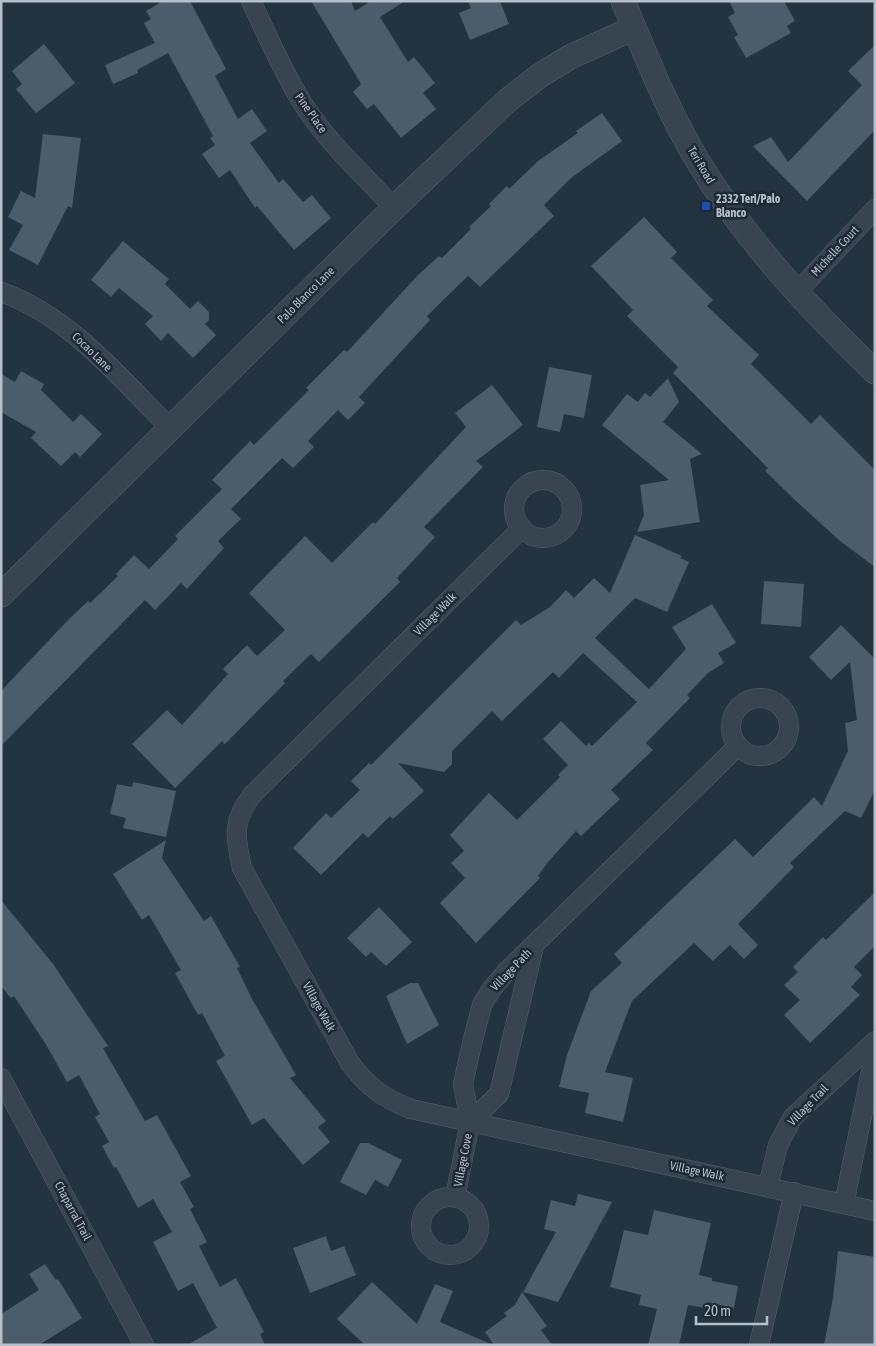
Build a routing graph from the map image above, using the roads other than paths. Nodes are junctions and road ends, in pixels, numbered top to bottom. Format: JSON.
{"nodes":[{"id":1,"x":251,"y":1,"type":"edge"},
{"id":2,"x":623,"y":1,"type":"edge"},
{"id":3,"x":634,"y":28,"type":"junction"},
{"id":4,"x":394,"y":208,"type":"junction"},
{"id":5,"x":875,"y":209,"type":"edge"},
{"id":6,"x":1,"y":292,"type":"edge"},
{"id":7,"x":796,"y":292,"type":"junction"},
{"id":8,"x":875,"y":372,"type":"edge"},
{"id":9,"x":171,"y":429,"type":"junction"},
{"id":10,"x":522,"y":528,"type":"dead end"},
{"id":11,"x":1,"y":594,"type":"edge"},
{"id":12,"x":738,"y":746,"type":"dead end"},
{"id":13,"x":534,"y":946,"type":"junction"},
{"id":14,"x":875,"y":1041,"type":"edge"},
{"id":15,"x":875,"y":1052,"type":"edge"},
{"id":16,"x":1,"y":1078,"type":"edge"},
{"id":17,"x":470,"y":1122,"type":"junction"},
{"id":18,"x":768,"y":1186,"type":"junction"},
{"id":19,"x":794,"y":1192,"type":"junction"},
{"id":20,"x":455,"y":1198,"type":"dead end"},
{"id":21,"x":844,"y":1204,"type":"junction"},
{"id":22,"x":875,"y":1211,"type":"edge"},
{"id":23,"x":139,"y":1343,"type":"edge"},
{"id":24,"x":759,"y":1345,"type":"edge"}],
"edges":[{"from":1,"to":4,"type":"street","name":"Pine Place"},
{"from":2,"to":3,"type":"street","name":"Teri Road"},
{"from":3,"to":4,"type":"street","name":"Palo Blanco Lane"},
{"from":3,"to":7,"type":"street","name":"Teri Road"},
{"from":4,"to":9,"type":"street","name":"Palo Blanco Lane"},
{"from":5,"to":7,"type":"street","name":"Michelle Court"},
{"from":6,"to":9,"type":"street","name":"Cocao Lane"},
{"from":7,"to":8,"type":"street","name":"Teri Road"},
{"from":9,"to":11,"type":"street","name":"Palo Blanco Lane"},
{"from":10,"to":17,"type":"street","name":"Village Walk"},
{"from":12,"to":13,"type":"street"},
{"from":13,"to":17,"type":"street","name":"Village Path"},
{"from":13,"to":17,"type":"street","name":"Village Path"},
{"from":14,"to":18,"type":"street","name":"Village Trail"},
{"from":15,"to":21,"type":"street"},
{"from":16,"to":23,"type":"street","name":"Chaparral Trail"},
{"from":17,"to":18,"type":"street","name":"Village Walk"},
{"from":17,"to":20,"type":"street","name":"Village Cove"},
{"from":18,"to":19,"type":"street","name":"Village Walk"},
{"from":19,"to":21,"type":"street","name":"Village Walk"},
{"from":19,"to":24,"type":"street"},
{"from":21,"to":22,"type":"street","name":"Village Walk"}]}
